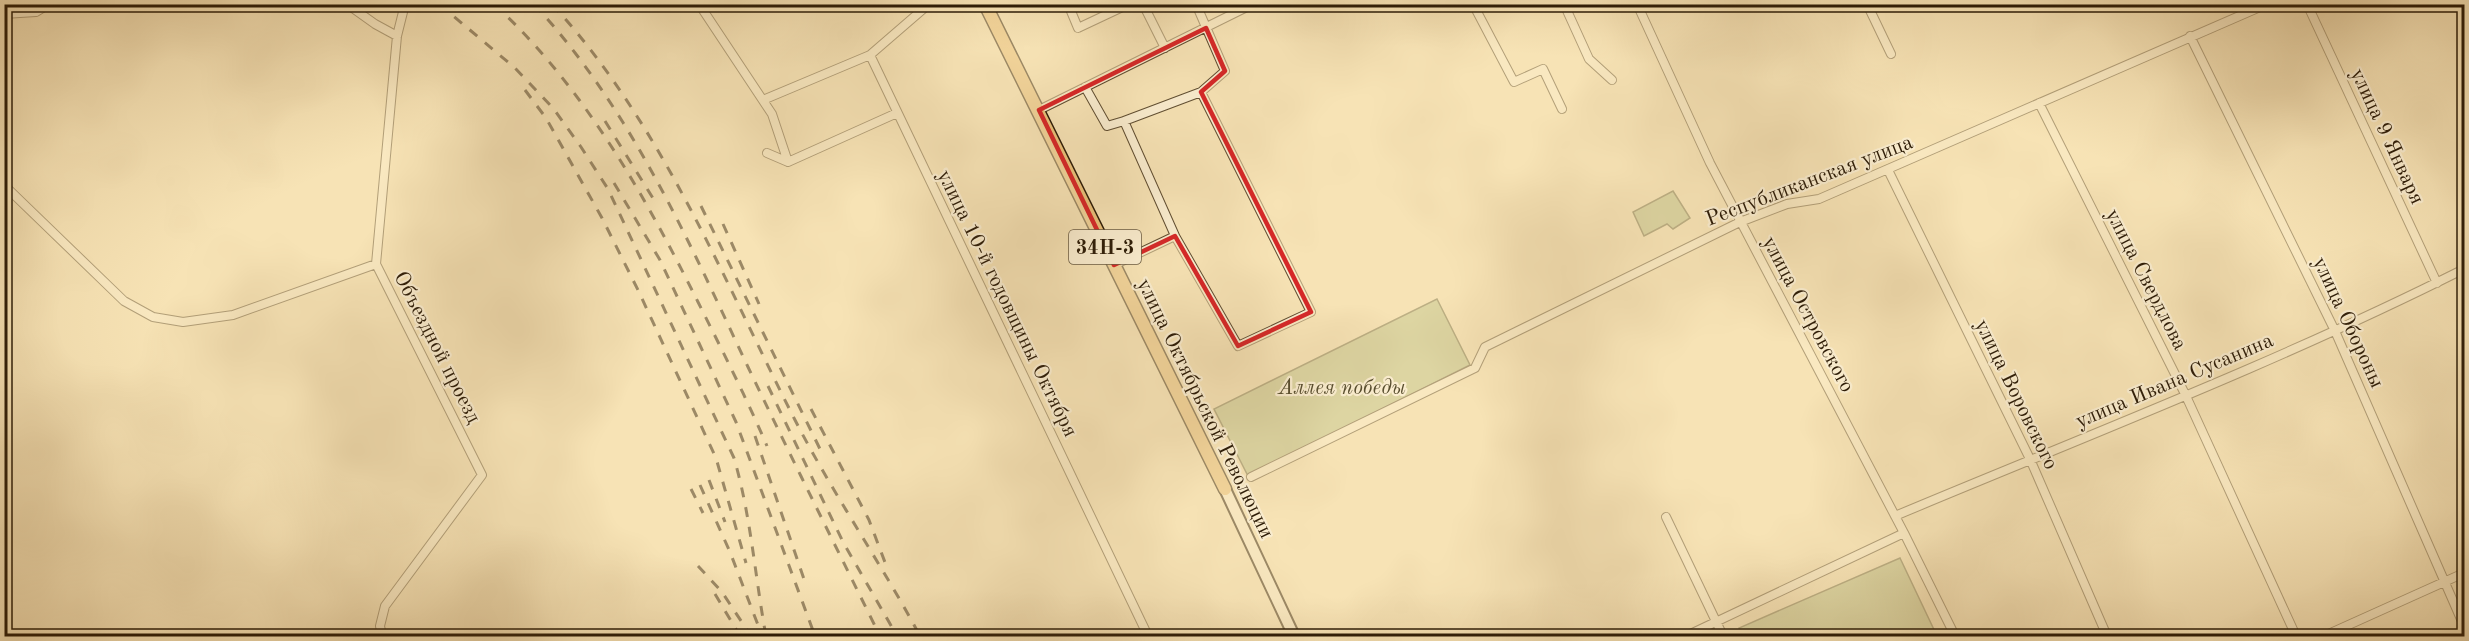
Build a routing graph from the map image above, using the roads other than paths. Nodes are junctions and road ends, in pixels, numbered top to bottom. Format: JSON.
{"nodes":[{"id":1,"x":49,"y":4,"type":"edge"},
{"id":2,"x":347,"y":4,"type":"edge"},
{"id":3,"x":405,"y":4,"type":"edge"},
{"id":4,"x":699,"y":4,"type":"edge"},
{"id":5,"x":929,"y":4,"type":"edge"},
{"id":6,"x":985,"y":4,"type":"edge"},
{"id":7,"x":1068,"y":4,"type":"edge"},
{"id":8,"x":1129,"y":4,"type":"edge"},
{"id":9,"x":1143,"y":4,"type":"edge"},
{"id":10,"x":1196,"y":4,"type":"edge"},
{"id":11,"x":1253,"y":4,"type":"edge"},
{"id":12,"x":1473,"y":4,"type":"edge"},
{"id":13,"x":1564,"y":4,"type":"edge"},
{"id":14,"x":1637,"y":4,"type":"edge"},
{"id":15,"x":1867,"y":4,"type":"edge"},
{"id":16,"x":2267,"y":4,"type":"edge"},
{"id":17,"x":2307,"y":4,"type":"edge"},
{"id":18,"x":4,"y":14,"type":"edge"},
{"id":19,"x":1206,"y":28,"type":"junction"},
{"id":20,"x":397,"y":36,"type":"junction"},
{"id":21,"x":2190,"y":36,"type":"junction"},
{"id":22,"x":1165,"y":48,"type":"junction"},
{"id":23,"x":1891,"y":54,"type":"dead end"},
{"id":24,"x":870,"y":56,"type":"junction"},
{"id":25,"x":1612,"y":80,"type":"dead end"},
{"id":26,"x":1086,"y":87,"type":"junction"},
{"id":27,"x":1202,"y":92,"type":"junction"},
{"id":28,"x":763,"y":100,"type":"junction"},
{"id":29,"x":2039,"y":103,"type":"junction"},
{"id":30,"x":1039,"y":110,"type":"junction"},
{"id":31,"x":1563,"y":110,"type":"dead end"},
{"id":32,"x":897,"y":113,"type":"junction"},
{"id":33,"x":1124,"y":121,"type":"junction"},
{"id":34,"x":767,"y":153,"type":"dead end"},
{"id":35,"x":788,"y":162,"type":"junction"},
{"id":36,"x":1888,"y":171,"type":"junction"},
{"id":37,"x":4,"y":185,"type":"edge"},
{"id":38,"x":1740,"y":222,"type":"junction"},
{"id":39,"x":1176,"y":238,"type":"junction"},
{"id":40,"x":376,"y":264,"type":"junction"},
{"id":41,"x":1113,"y":265,"type":"junction"},
{"id":42,"x":2464,"y":269,"type":"edge"},
{"id":43,"x":2437,"y":283,"type":"junction"},
{"id":44,"x":2335,"y":331,"type":"junction"},
{"id":45,"x":2186,"y":396,"type":"junction"},
{"id":46,"x":2030,"y":459,"type":"junction"},
{"id":47,"x":1251,"y":477,"type":"dead end"},
{"id":48,"x":1225,"y":489,"type":"joint"},
{"id":49,"x":1895,"y":516,"type":"junction"},
{"id":50,"x":1666,"y":517,"type":"dead end"},
{"id":51,"x":1904,"y":533,"type":"junction"},
{"id":52,"x":2464,"y":573,"type":"edge"},
{"id":53,"x":2444,"y":582,"type":"junction"},
{"id":54,"x":1717,"y":622,"type":"junction"},
{"id":55,"x":2464,"y":626,"type":"edge"},
{"id":56,"x":382,"y":636,"type":"edge"},
{"id":57,"x":1148,"y":636,"type":"edge"},
{"id":58,"x":1294,"y":636,"type":"edge"},
{"id":59,"x":1686,"y":636,"type":"edge"},
{"id":60,"x":1723,"y":636,"type":"edge"},
{"id":61,"x":1954,"y":636,"type":"edge"},
{"id":62,"x":2107,"y":636,"type":"edge"},
{"id":63,"x":2296,"y":636,"type":"edge"},
{"id":64,"x":2324,"y":636,"type":"edge"}],
"edges":[{"from":1,"to":18,"type":"street"},
{"from":2,"to":20,"type":"street"},
{"from":3,"to":20,"type":"street","name":"Объездной проезд"},
{"from":4,"to":28,"type":"street"},
{"from":5,"to":24,"type":"street"},
{"from":6,"to":30,"type":"main road","name":"улица Октябрьской Революции","number":"34Н-3"},
{"from":7,"to":8,"type":"street"},
{"from":9,"to":22,"type":"street"},
{"from":10,"to":19,"type":"street"},
{"from":11,"to":19,"type":"street"},
{"from":12,"to":31,"type":"street"},
{"from":13,"to":25,"type":"street"},
{"from":14,"to":38,"type":"street","name":"улица Островского"},
{"from":15,"to":23,"type":"street"},
{"from":16,"to":21,"type":"street","name":"Республиканская улица"},
{"from":17,"to":43,"type":"street","name":"улица 9 Января"},
{"from":19,"to":22,"type":"street"},
{"from":19,"to":27,"type":"street"},
{"from":20,"to":40,"type":"street","name":"Объездной проезд"},
{"from":21,"to":29,"type":"street","name":"Республиканская улица"},
{"from":21,"to":44,"type":"street","name":"улица Обороны"},
{"from":22,"to":26,"type":"street"},
{"from":24,"to":28,"type":"street"},
{"from":24,"to":32,"type":"street","name":"улица 10-й годовщины Октября"},
{"from":26,"to":30,"type":"street"},
{"from":26,"to":33,"type":"street"},
{"from":27,"to":33,"type":"street"},
{"from":27,"to":39,"type":"street"},
{"from":28,"to":35,"type":"street"},
{"from":29,"to":36,"type":"street","name":"Республиканская улица"},
{"from":29,"to":45,"type":"street","name":"улица Свердлова"},
{"from":30,"to":41,"type":"main road","name":"улица Октябрьской Революции","number":"34Н-3"},
{"from":32,"to":35,"type":"street"},
{"from":32,"to":57,"type":"street","name":"улица 10-й годовщины Октября"},
{"from":33,"to":39,"type":"street"},
{"from":34,"to":35,"type":"street"},
{"from":36,"to":38,"type":"street","name":"Республиканская улица"},
{"from":36,"to":46,"type":"street","name":"улица Воровского"},
{"from":37,"to":40,"type":"street"},
{"from":38,"to":47,"type":"street","name":"Республиканская улица"},
{"from":38,"to":49,"type":"street","name":"улица Островского"},
{"from":39,"to":41,"type":"street"},
{"from":40,"to":56,"type":"street","name":"Объездной проезд"},
{"from":41,"to":48,"type":"main road","name":"улица Октябрьской Революции","number":"34Н-3"},
{"from":42,"to":43,"type":"street","name":"улица Ивана Сусанина"},
{"from":43,"to":44,"type":"street","name":"улица Ивана Сусанина"},
{"from":44,"to":45,"type":"street","name":"улица Ивана Сусанина"},
{"from":44,"to":53,"type":"street","name":"улица Обороны"},
{"from":45,"to":46,"type":"street","name":"улица Ивана Сусанина"},
{"from":45,"to":63,"type":"street","name":"улица Свердлова"},
{"from":46,"to":49,"type":"street","name":"улица Ивана Сусанина"},
{"from":46,"to":62,"type":"street","name":"улица Воровского"},
{"from":48,"to":58,"type":"street","name":"улица Октябрьской Революции","number":"34Н-3"},
{"from":49,"to":51,"type":"street","name":"улица Островского"},
{"from":50,"to":54,"type":"street"},
{"from":51,"to":54,"type":"street"},
{"from":51,"to":61,"type":"street","name":"улица Островского"},
{"from":52,"to":53,"type":"street"},
{"from":53,"to":55,"type":"street","name":"улица Обороны"},
{"from":53,"to":64,"type":"street"},
{"from":54,"to":59,"type":"street"},
{"from":54,"to":60,"type":"street"}]}
